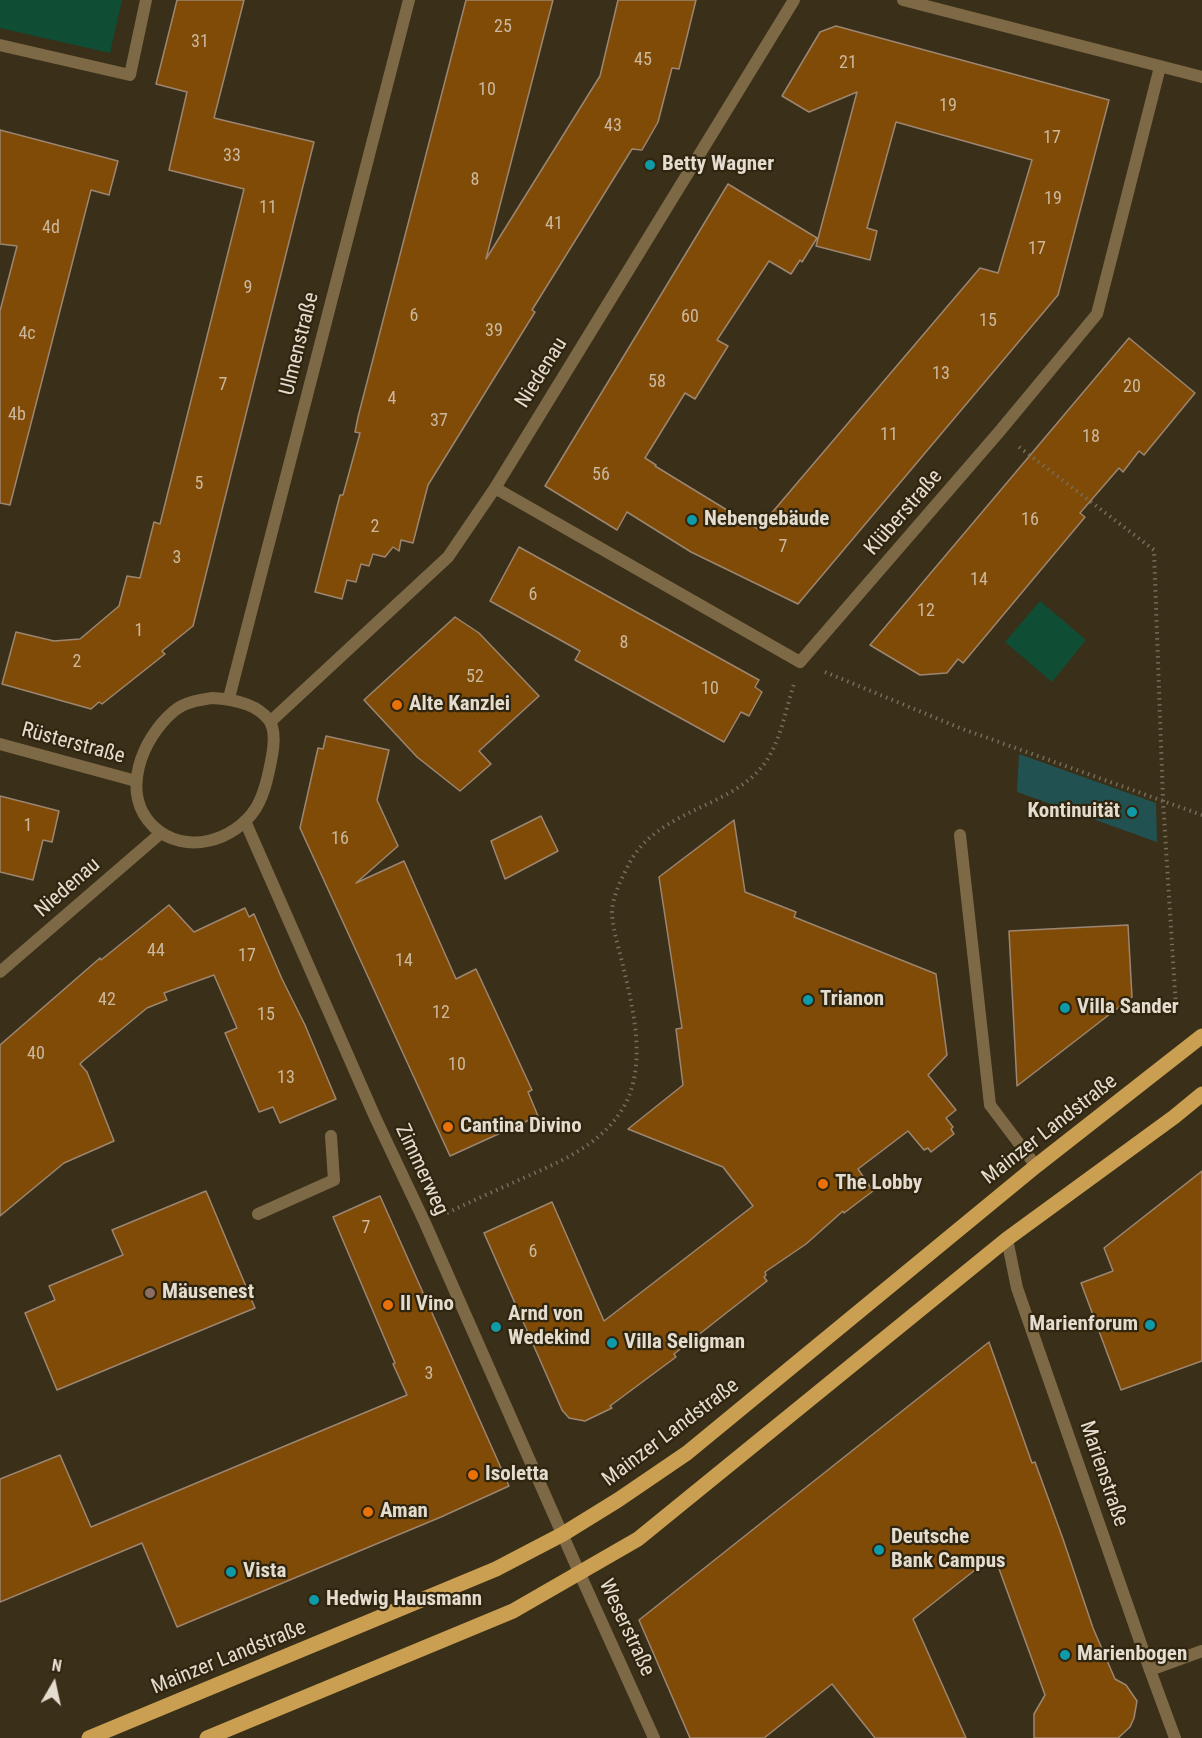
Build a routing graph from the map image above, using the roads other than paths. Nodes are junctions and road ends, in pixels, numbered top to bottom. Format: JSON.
{"nodes":[{"id":1,"x":146,"y":0,"type":"edge"},
{"id":2,"x":409,"y":0,"type":"edge"},
{"id":3,"x":794,"y":0,"type":"edge"},
{"id":4,"x":903,"y":0,"type":"edge"},
{"id":5,"x":0,"y":45,"type":"edge"},
{"id":6,"x":1161,"y":67,"type":"junction"},
{"id":7,"x":1202,"y":77,"type":"edge"},
{"id":8,"x":495,"y":488,"type":"junction"},
{"id":9,"x":230,"y":698,"type":"junction"},
{"id":10,"x":270,"y":722,"type":"junction"},
{"id":11,"x":0,"y":744,"type":"edge"},
{"id":12,"x":136,"y":781,"type":"junction"},
{"id":13,"x":245,"y":821,"type":"junction"},
{"id":14,"x":161,"y":833,"type":"junction"},
{"id":15,"x":960,"y":835,"type":"dead end"},
{"id":16,"x":0,"y":972,"type":"edge"},
{"id":17,"x":1202,"y":1036,"type":"edge"},
{"id":18,"x":1202,"y":1094,"type":"edge"},
{"id":19,"x":331,"y":1136,"type":"dead end"},
{"id":20,"x":1036,"y":1167,"type":"junction"},
{"id":21,"x":258,"y":1214,"type":"dead end"},
{"id":22,"x":1007,"y":1239,"type":"junction"},
{"id":23,"x":563,"y":1534,"type":"junction"},
{"id":24,"x":579,"y":1572,"type":"junction"},
{"id":25,"x":1202,"y":1651,"type":"edge"},
{"id":26,"x":1150,"y":1670,"type":"junction"},
{"id":27,"x":90,"y":1738,"type":"edge"},
{"id":28,"x":207,"y":1738,"type":"edge"},
{"id":29,"x":654,"y":1738,"type":"edge"},
{"id":30,"x":1175,"y":1738,"type":"edge"}],
"edges":[{"from":1,"to":5,"type":"street"},
{"from":2,"to":9,"type":"street","name":"Ulmenstraße"},
{"from":3,"to":8,"type":"street","name":"Niedenau"},
{"from":4,"to":6,"type":"street"},
{"from":6,"to":7,"type":"street"},
{"from":6,"to":8,"type":"street","name":"Klüberstraße"},
{"from":8,"to":10,"type":"street","name":"Niedenau"},
{"from":9,"to":10,"type":"street"},
{"from":9,"to":12,"type":"street"},
{"from":10,"to":13,"type":"street"},
{"from":11,"to":12,"type":"street","name":"Rüsterstraße"},
{"from":12,"to":14,"type":"street"},
{"from":13,"to":14,"type":"street"},
{"from":13,"to":23,"type":"street","name":"Zimmerweg"},
{"from":14,"to":16,"type":"street","name":"Niedenau"},
{"from":15,"to":20,"type":"street"},
{"from":17,"to":20,"type":"main road","name":"Mainzer Landstraße"},
{"from":18,"to":22,"type":"main road"},
{"from":19,"to":21,"type":"street"},
{"from":20,"to":23,"type":"main road","name":"Mainzer Landstraße"},
{"from":22,"to":24,"type":"main road"},
{"from":22,"to":26,"type":"street","name":"Marienstraße"},
{"from":23,"to":24,"type":"street","name":"Weserstraße"},
{"from":23,"to":27,"type":"main road","name":"Mainzer Landstraße"},
{"from":24,"to":28,"type":"main road"},
{"from":24,"to":29,"type":"street","name":"Weserstraße"},
{"from":25,"to":26,"type":"street"},
{"from":26,"to":30,"type":"street","name":"Marienstraße"}]}
